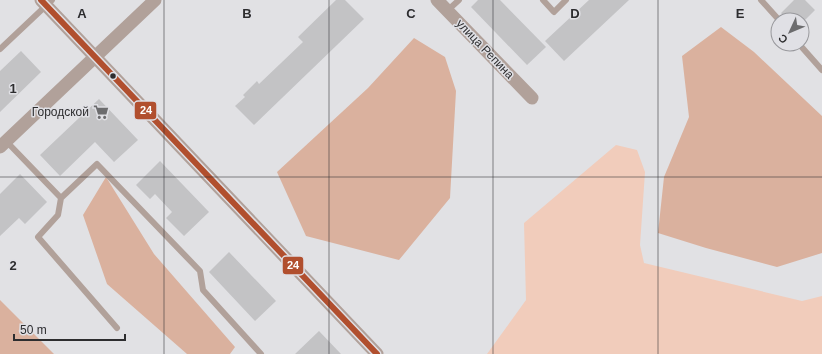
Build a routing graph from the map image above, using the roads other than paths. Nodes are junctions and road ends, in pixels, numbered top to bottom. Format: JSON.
{"nodes":[{"id":1,"x":155,"y":0,"type":"edge"},
{"id":2,"x":437,"y":0,"type":"edge"},
{"id":3,"x":459,"y":0,"type":"edge"},
{"id":4,"x":543,"y":0,"type":"edge"},
{"id":5,"x":566,"y":0,"type":"edge"},
{"id":6,"x":761,"y":0,"type":"edge"},
{"id":7,"x":46,"y":2,"type":"edge"},
{"id":8,"x":448,"y":10,"type":"junction"},
{"id":9,"x":771,"y":12,"type":"edge"},
{"id":10,"x":0,"y":49,"type":"edge"},
{"id":11,"x":807,"y":52,"type":"edge"},
{"id":12,"x":95,"y":57,"type":"junction"},
{"id":13,"x":822,"y":70,"type":"edge"},
{"id":14,"x":532,"y":98,"type":"dead end"},
{"id":15,"x":3,"y":144,"type":"edge"},
{"id":16,"x":60,"y":198,"type":"junction"},
{"id":17,"x":117,"y":328,"type":"dead end"},
{"id":18,"x":261,"y":354,"type":"edge"},
{"id":19,"x":377,"y":354,"type":"edge"}],
"edges":[{"from":1,"to":12,"type":"street"},
{"from":2,"to":8,"type":"street","name":"улица Репина"},
{"from":3,"to":8,"type":"lane"},
{"from":4,"to":5,"type":"lane"},
{"from":6,"to":9,"type":"lane"},
{"from":7,"to":10,"type":"lane"},
{"from":7,"to":12,"type":"street"},
{"from":8,"to":14,"type":"street","name":"улица Репина"},
{"from":11,"to":13,"type":"lane"},
{"from":12,"to":15,"type":"street"},
{"from":12,"to":19,"type":"street"},
{"from":15,"to":16,"type":"lane"},
{"from":16,"to":17,"type":"lane"},
{"from":16,"to":18,"type":"lane"}]}
